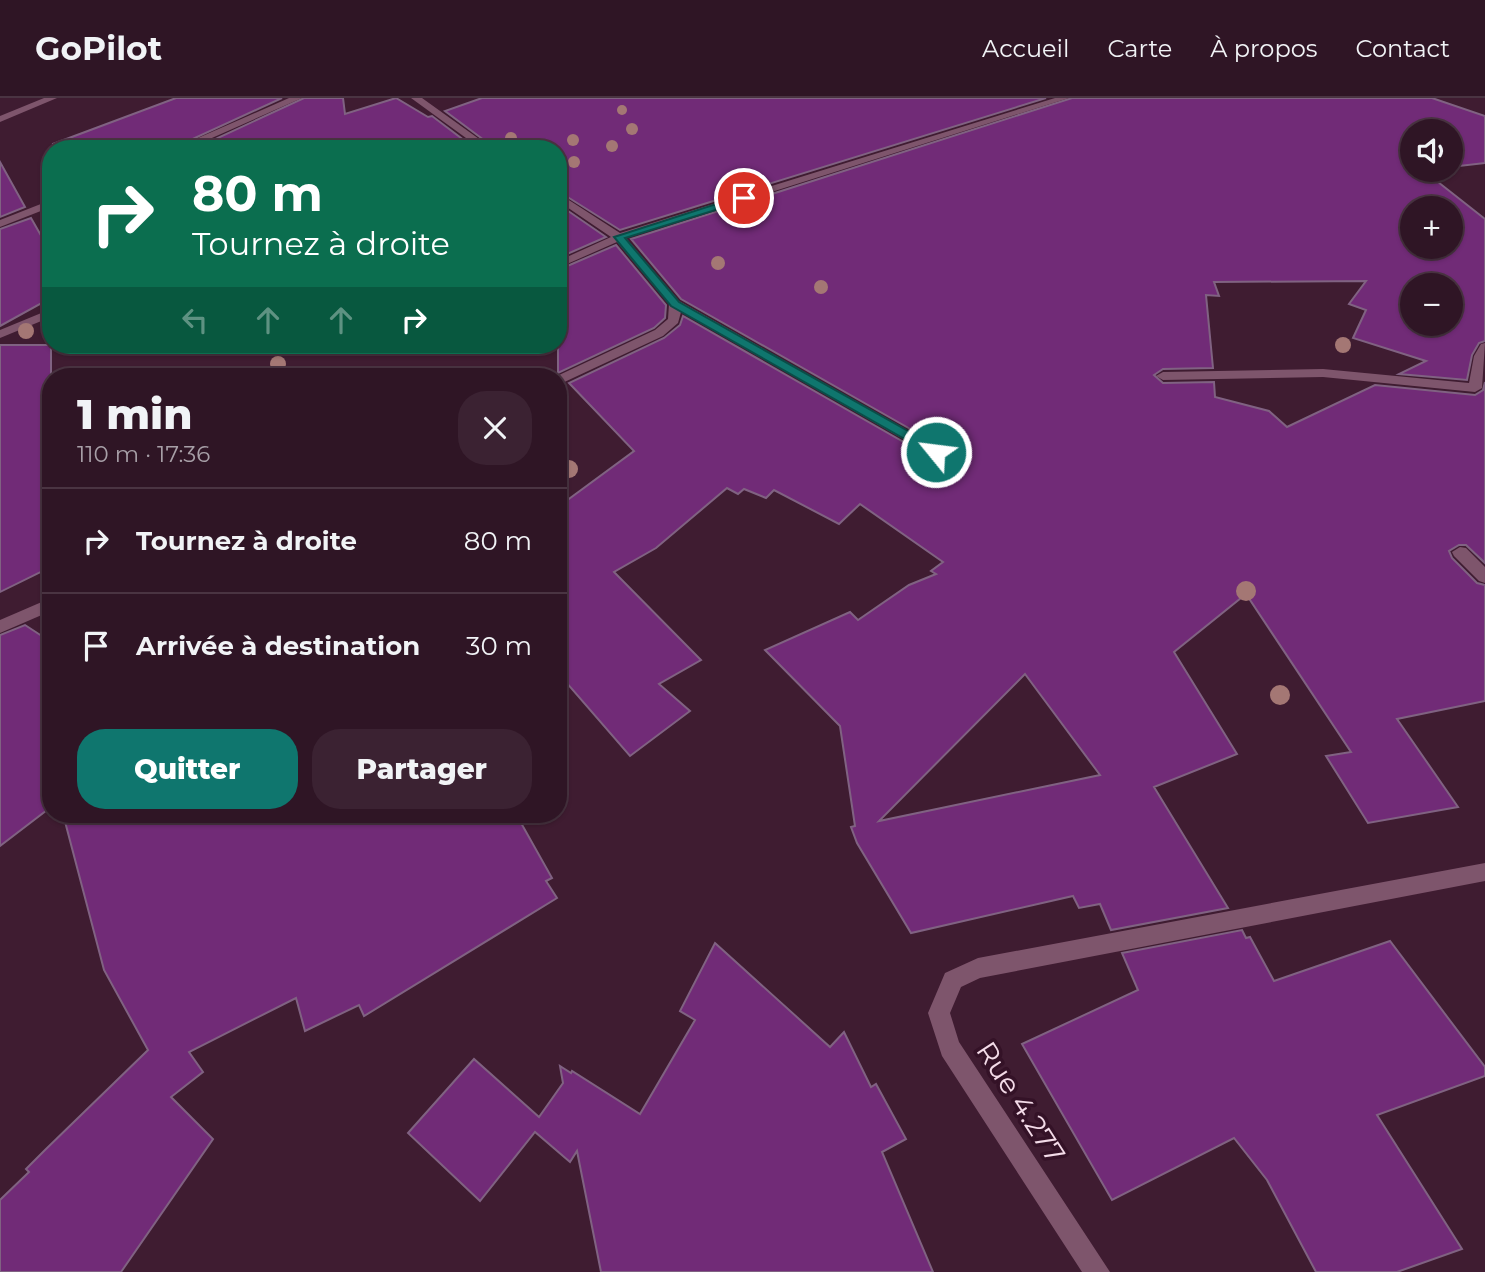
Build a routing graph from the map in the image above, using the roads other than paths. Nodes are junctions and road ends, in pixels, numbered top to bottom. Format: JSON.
{"nodes":[{"id":1,"x":52,"y":98,"type":"edge"},
{"id":2,"x":297,"y":98,"type":"edge"},
{"id":3,"x":1064,"y":98,"type":"edge"},
{"id":4,"x":420,"y":99,"type":"edge"},
{"id":5,"x":0,"y":119,"type":"edge"},
{"id":6,"x":473,"y":139,"type":"edge"},
{"id":7,"x":198,"y":140,"type":"edge"},
{"id":8,"x":567,"y":202,"type":"edge"},
{"id":9,"x":42,"y":207,"type":"edge"},
{"id":10,"x":0,"y":224,"type":"edge"},
{"id":11,"x":619,"y":237,"type":"junction"},
{"id":12,"x":567,"y":261,"type":"edge"},
{"id":13,"x":675,"y":304,"type":"junction"},
{"id":14,"x":42,"y":317,"type":"edge"},
{"id":15,"x":0,"y":334,"type":"edge"},
{"id":16,"x":1485,"y":347,"type":"edge"},
{"id":17,"x":1163,"y":376,"type":"dead end"},
{"id":18,"x":567,"y":377,"type":"edge"},
{"id":19,"x":1475,"y":388,"type":"junction"},
{"id":20,"x":1485,"y":401,"type":"edge"},
{"id":21,"x":936,"y":452,"type":"dead end"},
{"id":22,"x":1460,"y":552,"type":"dead end"},
{"id":23,"x":1485,"y":577,"type":"edge"},
{"id":24,"x":42,"y":607,"type":"edge"},
{"id":25,"x":4,"y":620,"type":"edge"},
{"id":26,"x":1485,"y":872,"type":"edge"},
{"id":27,"x":1097,"y":1272,"type":"edge"}],
"edges":[{"from":1,"to":5,"type":"street"},
{"from":2,"to":7,"type":"street"},
{"from":3,"to":11,"type":"street"},
{"from":4,"to":6,"type":"street"},
{"from":8,"to":11,"type":"street"},
{"from":9,"to":10,"type":"street"},
{"from":11,"to":12,"type":"street"},
{"from":11,"to":13,"type":"street"},
{"from":13,"to":18,"type":"street"},
{"from":13,"to":21,"type":"street"},
{"from":14,"to":15,"type":"street"},
{"from":16,"to":19,"type":"street"},
{"from":17,"to":19,"type":"street"},
{"from":19,"to":20,"type":"street"},
{"from":22,"to":23,"type":"street"},
{"from":24,"to":25,"type":"street"},
{"from":26,"to":27,"type":"street","name":"Rue 4.277"}]}
